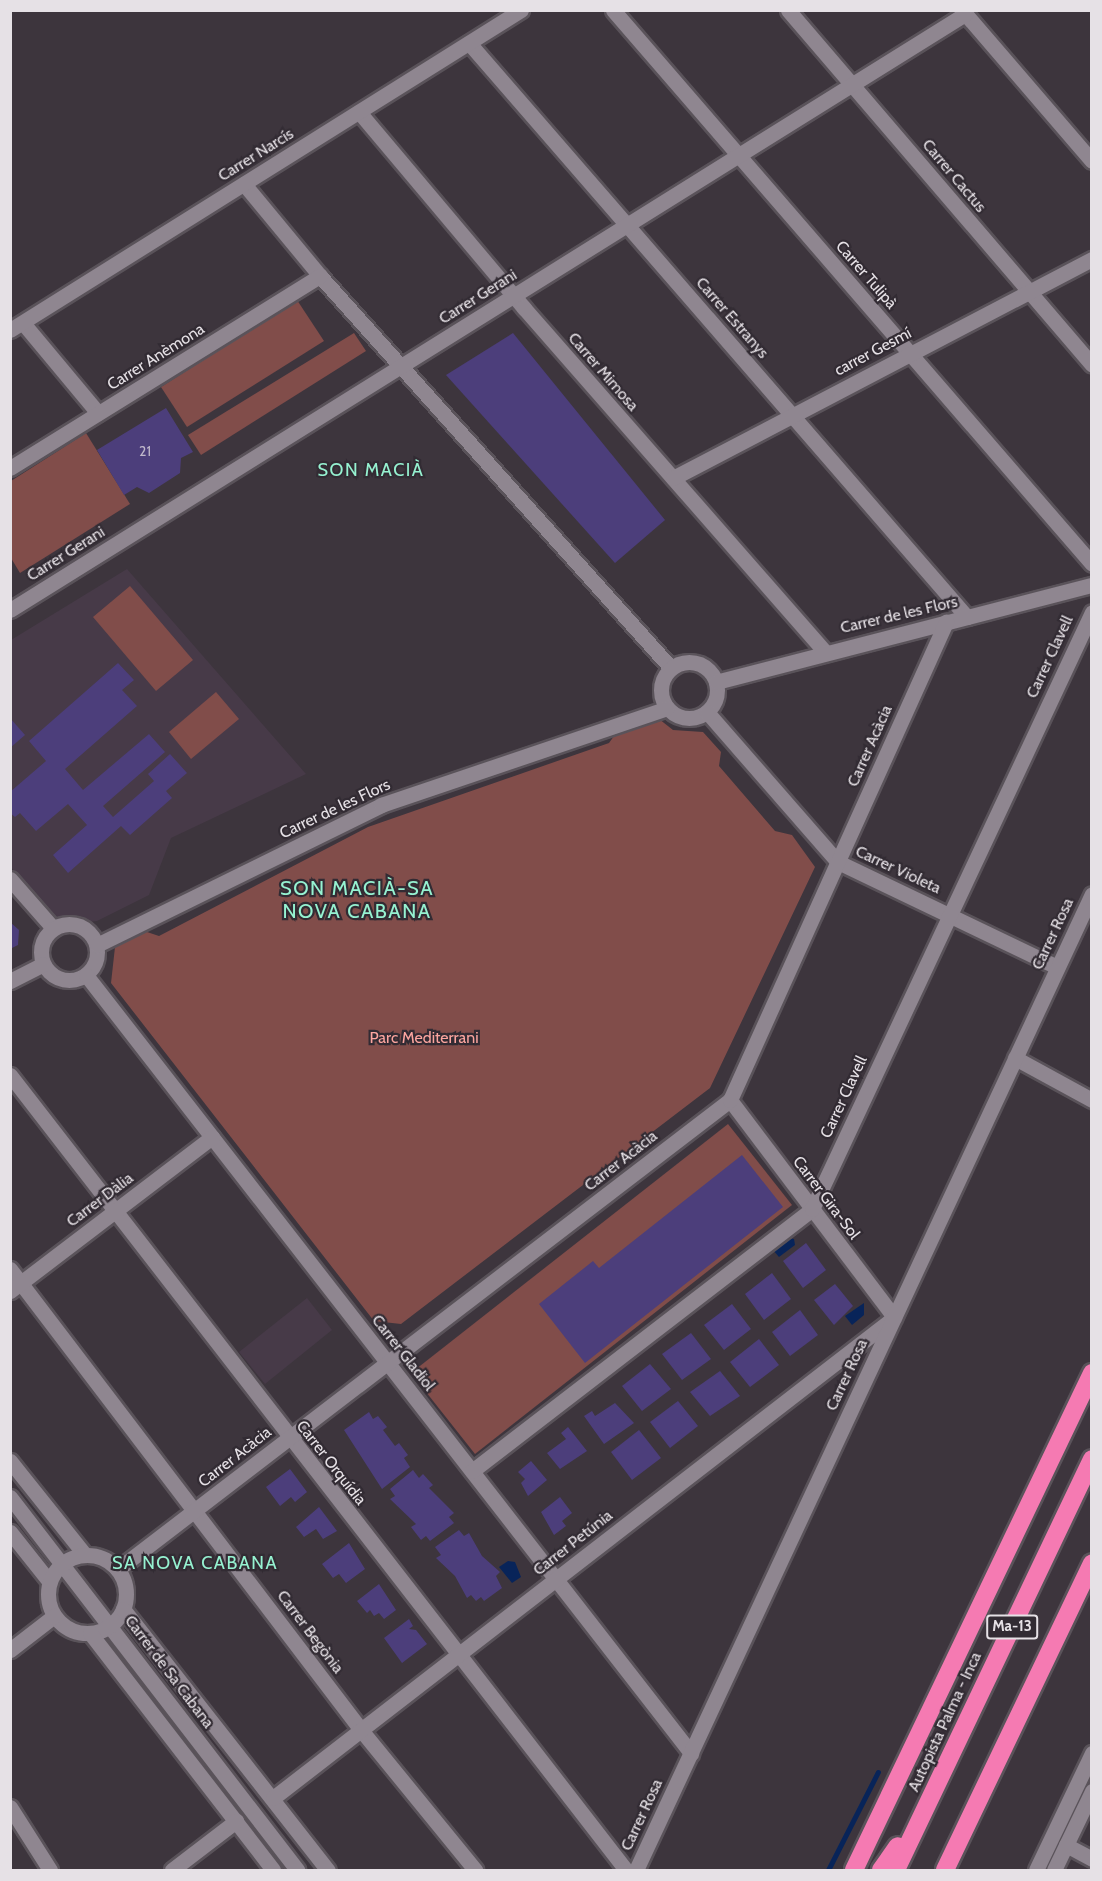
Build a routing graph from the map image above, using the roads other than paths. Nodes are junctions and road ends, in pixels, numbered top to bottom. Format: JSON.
{"nodes":[{"id":1,"x":521,"y":10,"type":"edge"},
{"id":2,"x":613,"y":10,"type":"edge"},
{"id":3,"x":788,"y":10,"type":"edge"},
{"id":4,"x":964,"y":12,"type":"edge"},
{"id":5,"x":469,"y":43,"type":"junction"},
{"id":6,"x":853,"y":85,"type":"junction"},
{"id":7,"x":359,"y":112,"type":"junction"},
{"id":8,"x":739,"y":156,"type":"junction"},
{"id":9,"x":1092,"y":161,"type":"edge"},
{"id":10,"x":244,"y":184,"type":"junction"},
{"id":11,"x":629,"y":224,"type":"junction"},
{"id":12,"x":1092,"y":259,"type":"edge"},
{"id":13,"x":320,"y":276,"type":"junction"},
{"id":14,"x":1028,"y":292,"type":"junction"},
{"id":15,"x":514,"y":296,"type":"junction"},
{"id":16,"x":17,"y":326,"type":"edge"},
{"id":17,"x":909,"y":353,"type":"junction"},
{"id":18,"x":1092,"y":365,"type":"edge"},
{"id":19,"x":400,"y":367,"type":"junction"},
{"id":20,"x":98,"y":413,"type":"junction"},
{"id":21,"x":792,"y":416,"type":"junction"},
{"id":22,"x":10,"y":468,"type":"edge"},
{"id":23,"x":673,"y":478,"type":"junction"},
{"id":24,"x":1092,"y":564,"type":"edge"},
{"id":25,"x":1092,"y":585,"type":"edge"},
{"id":26,"x":10,"y":610,"type":"edge"},
{"id":27,"x":1092,"y":612,"type":"edge"},
{"id":28,"x":967,"y":617,"type":"junction"},
{"id":29,"x":946,"y":622,"type":"junction"},
{"id":30,"x":824,"y":651,"type":"junction"},
{"id":31,"x":671,"y":668,"type":"junction"},
{"id":32,"x":716,"y":682,"type":"junction"},
{"id":33,"x":667,"y":708,"type":"junction"},
{"id":34,"x":707,"y":712,"type":"junction"},
{"id":35,"x":838,"y":862,"type":"junction"},
{"id":36,"x":10,"y":879,"type":"edge"},
{"id":37,"x":1092,"y":894,"type":"edge"},
{"id":38,"x":949,"y":914,"type":"junction"},
{"id":39,"x":53,"y":928,"type":"junction"},
{"id":40,"x":97,"y":945,"type":"junction"},
{"id":41,"x":43,"y":964,"type":"junction"},
{"id":42,"x":1057,"y":967,"type":"junction"},
{"id":43,"x":86,"y":975,"type":"junction"},
{"id":44,"x":10,"y":981,"type":"edge"},
{"id":45,"x":1015,"y":1058,"type":"junction"},
{"id":46,"x":10,"y":1075,"type":"edge"},
{"id":47,"x":730,"y":1100,"type":"junction"},
{"id":48,"x":1092,"y":1100,"type":"edge"},
{"id":49,"x":212,"y":1137,"type":"junction"},
{"id":50,"x":812,"y":1209,"type":"junction"},
{"id":51,"x":116,"y":1210,"type":"junction"},
{"id":52,"x":10,"y":1269,"type":"edge"},
{"id":53,"x":16,"y":1287,"type":"edge"},
{"id":54,"x":894,"y":1317,"type":"junction"},
{"id":55,"x":388,"y":1362,"type":"junction"},
{"id":56,"x":1092,"y":1373,"type":"edge"},
{"id":57,"x":289,"y":1438,"type":"junction"},
{"id":58,"x":1092,"y":1459,"type":"edge"},
{"id":59,"x":10,"y":1461,"type":"edge"},
{"id":60,"x":472,"y":1471,"type":"junction"},
{"id":61,"x":10,"y":1497,"type":"edge"},
{"id":62,"x":195,"y":1510,"type":"junction"},
{"id":63,"x":10,"y":1532,"type":"edge"},
{"id":64,"x":85,"y":1555,"type":"junction"},
{"id":65,"x":62,"y":1563,"type":"junction"},
{"id":66,"x":1092,"y":1563,"type":"edge"},
{"id":67,"x":118,"y":1569,"type":"junction"},
{"id":68,"x":556,"y":1579,"type":"junction"},
{"id":69,"x":50,"y":1581,"type":"junction"},
{"id":70,"x":123,"y":1610,"type":"junction"},
{"id":71,"x":54,"y":1616,"type":"junction"},
{"id":72,"x":111,"y":1625,"type":"junction"},
{"id":73,"x":90,"y":1633,"type":"junction"},
{"id":74,"x":10,"y":1650,"type":"edge"},
{"id":75,"x":458,"y":1655,"type":"junction"},
{"id":76,"x":361,"y":1730,"type":"junction"},
{"id":77,"x":691,"y":1753,"type":"junction"},
{"id":78,"x":1092,"y":1753,"type":"edge"},
{"id":79,"x":1092,"y":1791,"type":"edge"},
{"id":80,"x":932,"y":1795,"type":"junction"},
{"id":81,"x":273,"y":1798,"type":"junction"},
{"id":82,"x":10,"y":1807,"type":"edge"},
{"id":83,"x":236,"y":1821,"type":"junction"},
{"id":84,"x":1066,"y":1845,"type":"junction"},
{"id":85,"x":1092,"y":1859,"type":"edge"},
{"id":86,"x":50,"y":1870,"type":"edge"},
{"id":87,"x":172,"y":1870,"type":"edge"},
{"id":88,"x":273,"y":1870,"type":"edge"},
{"id":89,"x":297,"y":1870,"type":"edge"},
{"id":90,"x":328,"y":1870,"type":"edge"},
{"id":91,"x":475,"y":1870,"type":"edge"},
{"id":92,"x":626,"y":1870,"type":"edge"},
{"id":93,"x":636,"y":1870,"type":"edge"},
{"id":94,"x":854,"y":1870,"type":"edge"},
{"id":95,"x":881,"y":1870,"type":"edge"},
{"id":96,"x":896,"y":1870,"type":"edge"},
{"id":97,"x":945,"y":1870,"type":"edge"},
{"id":98,"x":1036,"y":1870,"type":"edge"},
{"id":99,"x":1054,"y":1870,"type":"edge"}],
"edges":[{"from":1,"to":5,"type":"street","name":"Carrer Narcís"},
{"from":2,"to":8,"type":"street","name":"Carrer Tulipà"},
{"from":3,"to":6,"type":"street","name":"Carrer Cactus"},
{"from":4,"to":6,"type":"street","name":"Carrer Gerani"},
{"from":4,"to":9,"type":"street"},
{"from":5,"to":7,"type":"street","name":"Carrer Narcís"},
{"from":5,"to":11,"type":"street","name":"Carrer Estranys"},
{"from":6,"to":8,"type":"street","name":"Carrer Gerani"},
{"from":6,"to":14,"type":"street","name":"Carrer Cactus"},
{"from":7,"to":10,"type":"street","name":"Carrer Narcís"},
{"from":7,"to":15,"type":"street","name":"Carrer Mimosa"},
{"from":8,"to":11,"type":"street","name":"Carrer Gerani"},
{"from":8,"to":17,"type":"street","name":"Carrer Tulipà"},
{"from":10,"to":13,"type":"street"},
{"from":10,"to":16,"type":"street","name":"Carrer Narcís"},
{"from":11,"to":15,"type":"street","name":"Carrer Gerani"},
{"from":11,"to":21,"type":"street","name":"Carrer Estranys"},
{"from":12,"to":14,"type":"street","name":"carrer Gesmí"},
{"from":13,"to":19,"type":"street"},
{"from":13,"to":20,"type":"street","name":"Carrer Anèmona"},
{"from":14,"to":17,"type":"street","name":"carrer Gesmí"},
{"from":14,"to":18,"type":"street","name":"Carrer Cactus"},
{"from":15,"to":19,"type":"street","name":"Carrer Gerani"},
{"from":15,"to":23,"type":"street","name":"Carrer Mimosa"},
{"from":16,"to":20,"type":"street"},
{"from":17,"to":21,"type":"street","name":"carrer Gesmí"},
{"from":17,"to":24,"type":"street","name":"Carrer Tulipà"},
{"from":19,"to":26,"type":"street","name":"Carrer Gerani"},
{"from":19,"to":31,"type":"street"},
{"from":20,"to":22,"type":"street","name":"Carrer Anèmona"},
{"from":21,"to":23,"type":"street","name":"carrer Gesmí"},
{"from":21,"to":28,"type":"street","name":"Carrer Estranys"},
{"from":23,"to":30,"type":"street","name":"Carrer Mimosa"},
{"from":25,"to":28,"type":"street","name":"Carrer de les Flors"},
{"from":27,"to":38,"type":"street","name":"Carrer Clavell"},
{"from":28,"to":29,"type":"street","name":"Carrer de les Flors"},
{"from":29,"to":30,"type":"street","name":"Carrer de les Flors"},
{"from":29,"to":35,"type":"street","name":"Carrer Acàcia"},
{"from":30,"to":32,"type":"street","name":"Carrer de les Flors"},
{"from":31,"to":32,"type":"street"},
{"from":31,"to":33,"type":"street"},
{"from":32,"to":34,"type":"street"},
{"from":33,"to":34,"type":"street"},
{"from":33,"to":40,"type":"street","name":"Carrer de les Flors"},
{"from":34,"to":35,"type":"street","name":"Carrer Violeta"},
{"from":35,"to":38,"type":"street","name":"Carrer Violeta"},
{"from":35,"to":47,"type":"street","name":"Carrer Acàcia"},
{"from":36,"to":39,"type":"street"},
{"from":37,"to":42,"type":"street","name":"Carrer Rosa"},
{"from":38,"to":42,"type":"street","name":"Carrer Violeta"},
{"from":38,"to":50,"type":"street","name":"Carrer Clavell"},
{"from":39,"to":40,"type":"street"},
{"from":39,"to":41,"type":"street"},
{"from":40,"to":43,"type":"street"},
{"from":41,"to":43,"type":"street"},
{"from":41,"to":44,"type":"street"},
{"from":42,"to":45,"type":"street","name":"Carrer Rosa"},
{"from":43,"to":49,"type":"street","name":"Carrer Gladiol"},
{"from":45,"to":48,"type":"street"},
{"from":45,"to":54,"type":"street","name":"Carrer Rosa"},
{"from":46,"to":51,"type":"street","name":"Carrer Orquídia"},
{"from":47,"to":50,"type":"street","name":"Carrer Gira-Sol"},
{"from":47,"to":55,"type":"street","name":"Carrer Acàcia"},
{"from":49,"to":51,"type":"street","name":"Carrer Dàlia"},
{"from":49,"to":55,"type":"street","name":"Carrer Gladiol"},
{"from":50,"to":54,"type":"street","name":"Carrer Gira-Sol"},
{"from":50,"to":60,"type":"street","name":"Carrer Clavell"},
{"from":51,"to":53,"type":"street","name":"Carrer Dàlia"},
{"from":51,"to":57,"type":"street","name":"Carrer Orquídia"},
{"from":52,"to":53,"type":"street","name":"Carrer Begònia"},
{"from":53,"to":62,"type":"street","name":"Carrer Begònia"},
{"from":54,"to":68,"type":"street","name":"Carrer Petúnia"},
{"from":54,"to":77,"type":"street","name":"Carrer Rosa"},
{"from":55,"to":57,"type":"street","name":"Carrer Acàcia"},
{"from":55,"to":60,"type":"street","name":"Carrer Gladiol"},
{"from":56,"to":94,"type":"highway"},
{"from":57,"to":62,"type":"street","name":"Carrer Acàcia"},
{"from":57,"to":75,"type":"street","name":"Carrer Orquídia"},
{"from":58,"to":80,"type":"highway","name":"Autopista Palma - Inca","number":"Ma-13"},
{"from":59,"to":64,"type":"street"},
{"from":60,"to":68,"type":"street","name":"Carrer Gladiol"},
{"from":61,"to":65,"type":"street","name":"Carrer de Sa Cabana"},
{"from":62,"to":67,"type":"street","name":"Carrer Acàcia"},
{"from":62,"to":76,"type":"street","name":"Carrer Begònia"},
{"from":63,"to":69,"type":"street"},
{"from":64,"to":65,"type":"street"},
{"from":64,"to":67,"type":"street"},
{"from":65,"to":69,"type":"street"},
{"from":65,"to":72,"type":"street","name":"Carrer de Sa Cabana"},
{"from":66,"to":97,"type":"highway","number":"Ma-13"},
{"from":67,"to":70,"type":"street"},
{"from":68,"to":75,"type":"street","name":"Carrer Petúnia"},
{"from":68,"to":77,"type":"street","name":"Carrer Gladiol"},
{"from":69,"to":71,"type":"street"},
{"from":70,"to":72,"type":"street"},
{"from":70,"to":81,"type":"street"},
{"from":71,"to":73,"type":"street"},
{"from":71,"to":74,"type":"street"},
{"from":72,"to":73,"type":"street"},
{"from":72,"to":89,"type":"street","name":"Carrer de Sa Cabana"},
{"from":73,"to":83,"type":"street"},
{"from":75,"to":76,"type":"street","name":"Carrer Petúnia"},
{"from":75,"to":92,"type":"street","name":"Carrer Orquídia"},
{"from":76,"to":81,"type":"street","name":"Carrer Petúnia"},
{"from":76,"to":91,"type":"street","name":"Carrer Begònia"},
{"from":77,"to":93,"type":"street","name":"Carrer Rosa"},
{"from":78,"to":98,"type":"street"},
{"from":79,"to":84,"type":"street"},
{"from":80,"to":95,"type":"highway"},
{"from":80,"to":96,"type":"highway","name":"Autopista Palma - Inca","number":"Ma-13"},
{"from":81,"to":90,"type":"street"},
{"from":82,"to":86,"type":"street"},
{"from":83,"to":87,"type":"street"},
{"from":83,"to":88,"type":"street"},
{"from":84,"to":85,"type":"street"},
{"from":84,"to":99,"type":"street"}]}
